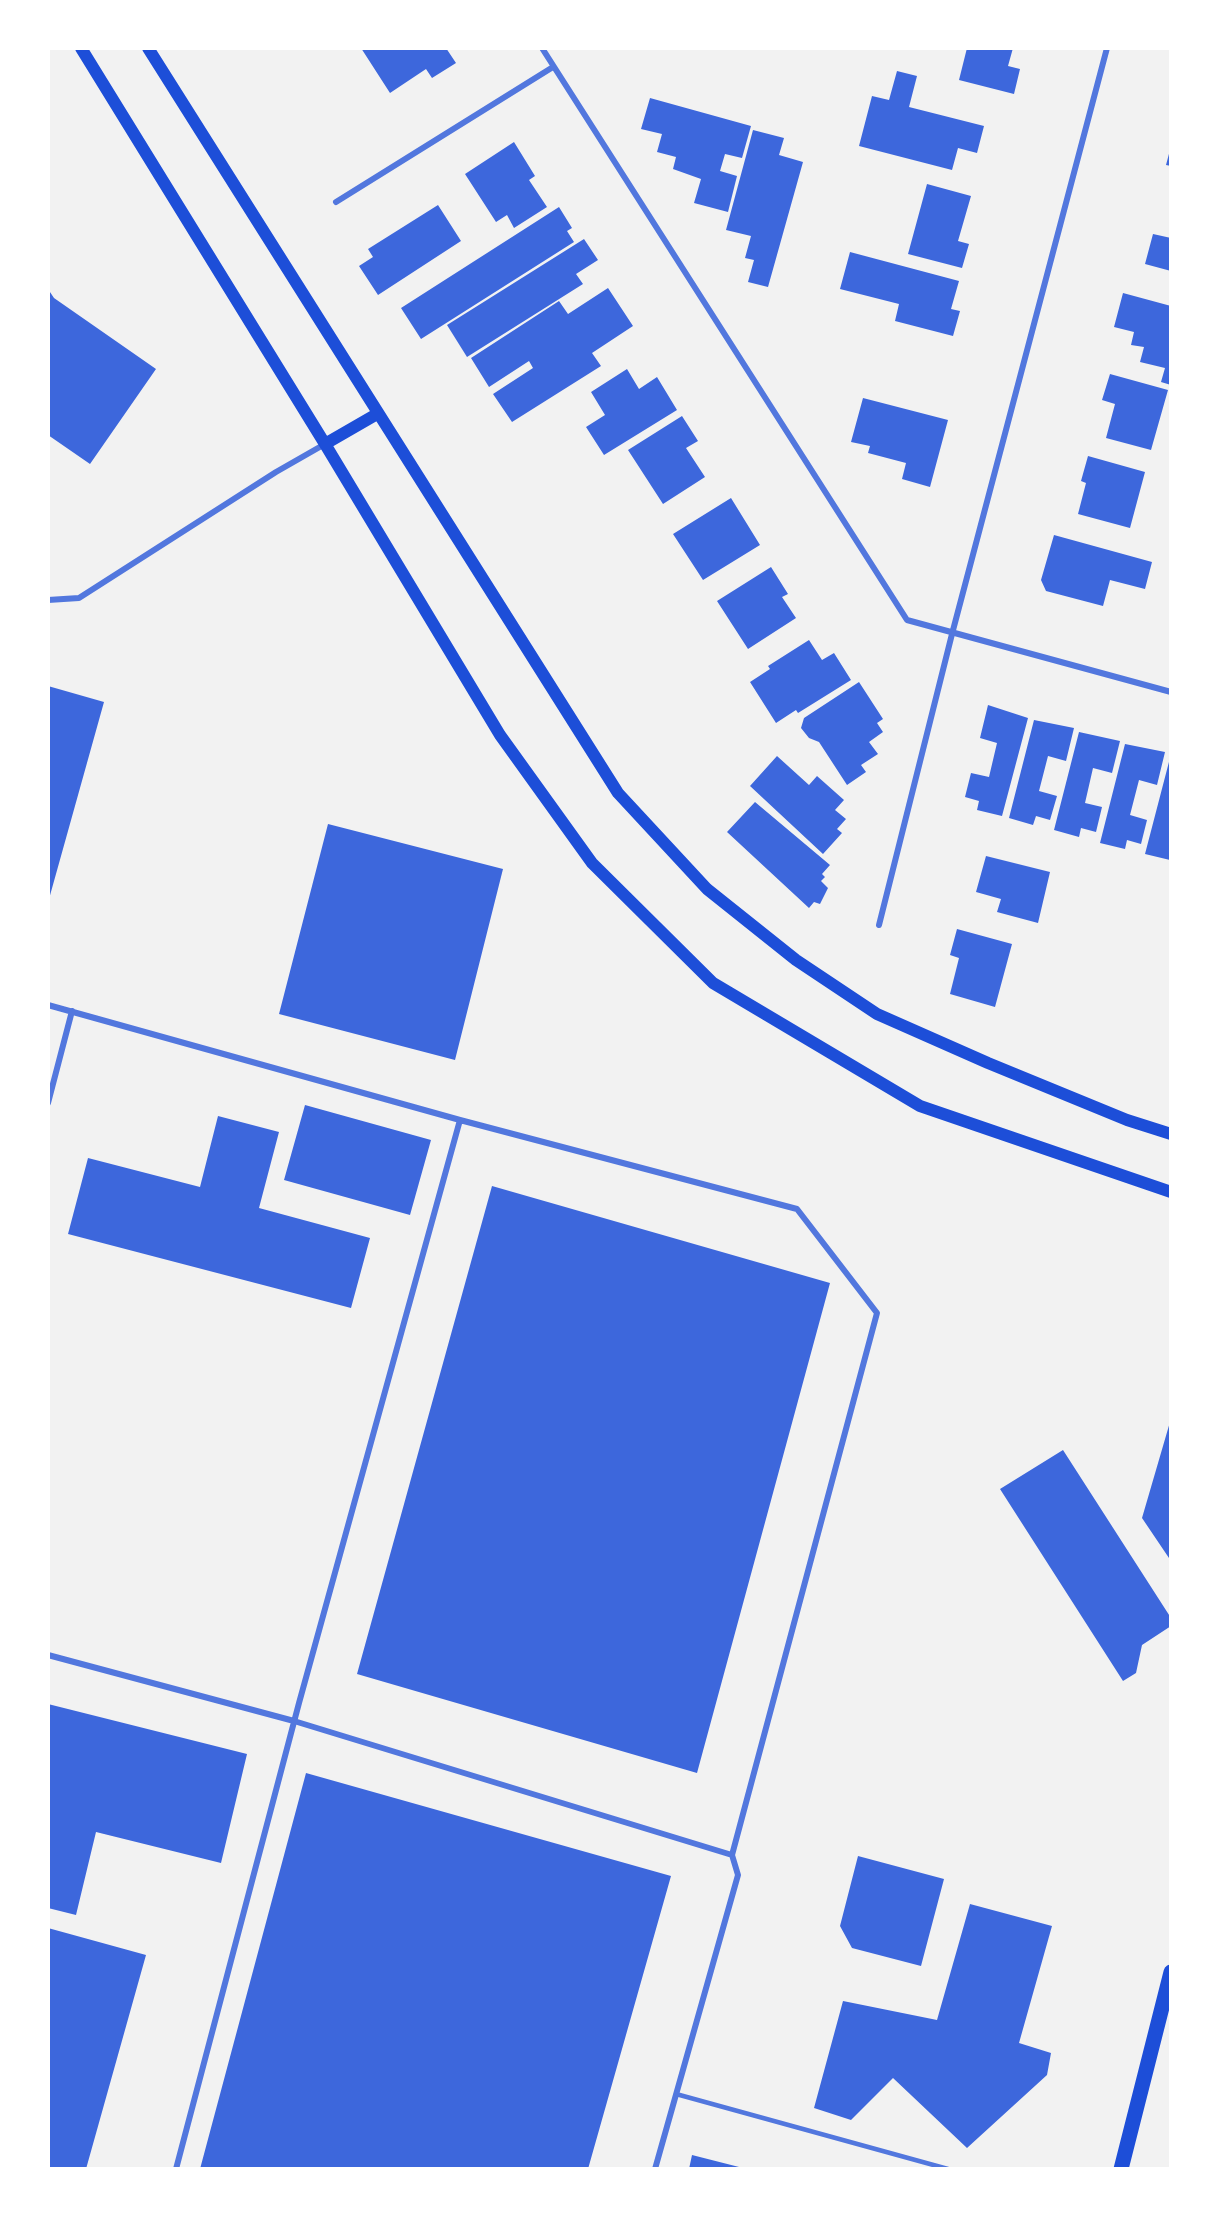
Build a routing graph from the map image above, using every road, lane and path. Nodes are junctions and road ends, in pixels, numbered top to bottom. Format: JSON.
{"nodes":[{"id":1,"x":81,"y":48,"type":"edge"},
{"id":2,"x":148,"y":48,"type":"edge"},
{"id":3,"x":542,"y":48,"type":"edge"},
{"id":4,"x":1107,"y":48,"type":"edge"},
{"id":5,"x":553,"y":67,"type":"junction"},
{"id":6,"x":336,"y":202,"type":"dead end"},
{"id":7,"x":376,"y":414,"type":"junction"},
{"id":8,"x":325,"y":444,"type":"junction"},
{"id":9,"x":48,"y":600,"type":"edge"},
{"id":10,"x":952,"y":634,"type":"junction"},
{"id":11,"x":1171,"y":692,"type":"edge"},
{"id":12,"x":879,"y":925,"type":"dead end"},
{"id":13,"x":48,"y":1005,"type":"edge"},
{"id":14,"x":72,"y":1011,"type":"junction"},
{"id":15,"x":48,"y":1103,"type":"edge"},
{"id":16,"x":460,"y":1120,"type":"junction"},
{"id":17,"x":1171,"y":1134,"type":"edge"},
{"id":18,"x":1171,"y":1192,"type":"edge"},
{"id":19,"x":48,"y":1655,"type":"edge"},
{"id":20,"x":294,"y":1721,"type":"junction"},
{"id":21,"x":732,"y":1855,"type":"junction"},
{"id":22,"x":1171,"y":1972,"type":"edge"},
{"id":23,"x":676,"y":2094,"type":"junction"},
{"id":24,"x":920,"y":2161,"type":"junction"},
{"id":25,"x":176,"y":2169,"type":"edge"},
{"id":26,"x":655,"y":2169,"type":"edge"},
{"id":27,"x":918,"y":2169,"type":"edge"},
{"id":28,"x":948,"y":2169,"type":"edge"},
{"id":29,"x":1121,"y":2169,"type":"edge"}],
"edges":[{"from":1,"to":8,"type":"main road"},
{"from":2,"to":7,"type":"main road"},
{"from":3,"to":5,"type":"street"},
{"from":4,"to":10,"type":"street"},
{"from":5,"to":6,"type":"street"},
{"from":5,"to":10,"type":"street"},
{"from":7,"to":8,"type":"main road"},
{"from":7,"to":17,"type":"main road"},
{"from":8,"to":9,"type":"street"},
{"from":8,"to":18,"type":"main road"},
{"from":10,"to":11,"type":"street"},
{"from":10,"to":12,"type":"street"},
{"from":13,"to":14,"type":"street"},
{"from":14,"to":15,"type":"street"},
{"from":14,"to":16,"type":"street"},
{"from":16,"to":20,"type":"street"},
{"from":16,"to":21,"type":"street"},
{"from":19,"to":20,"type":"street"},
{"from":20,"to":21,"type":"street"},
{"from":20,"to":25,"type":"street"},
{"from":21,"to":23,"type":"street"},
{"from":22,"to":29,"type":"main road"},
{"from":23,"to":24,"type":"lane"},
{"from":23,"to":26,"type":"street"},
{"from":24,"to":27,"type":"lane"},
{"from":24,"to":28,"type":"lane"}]}
